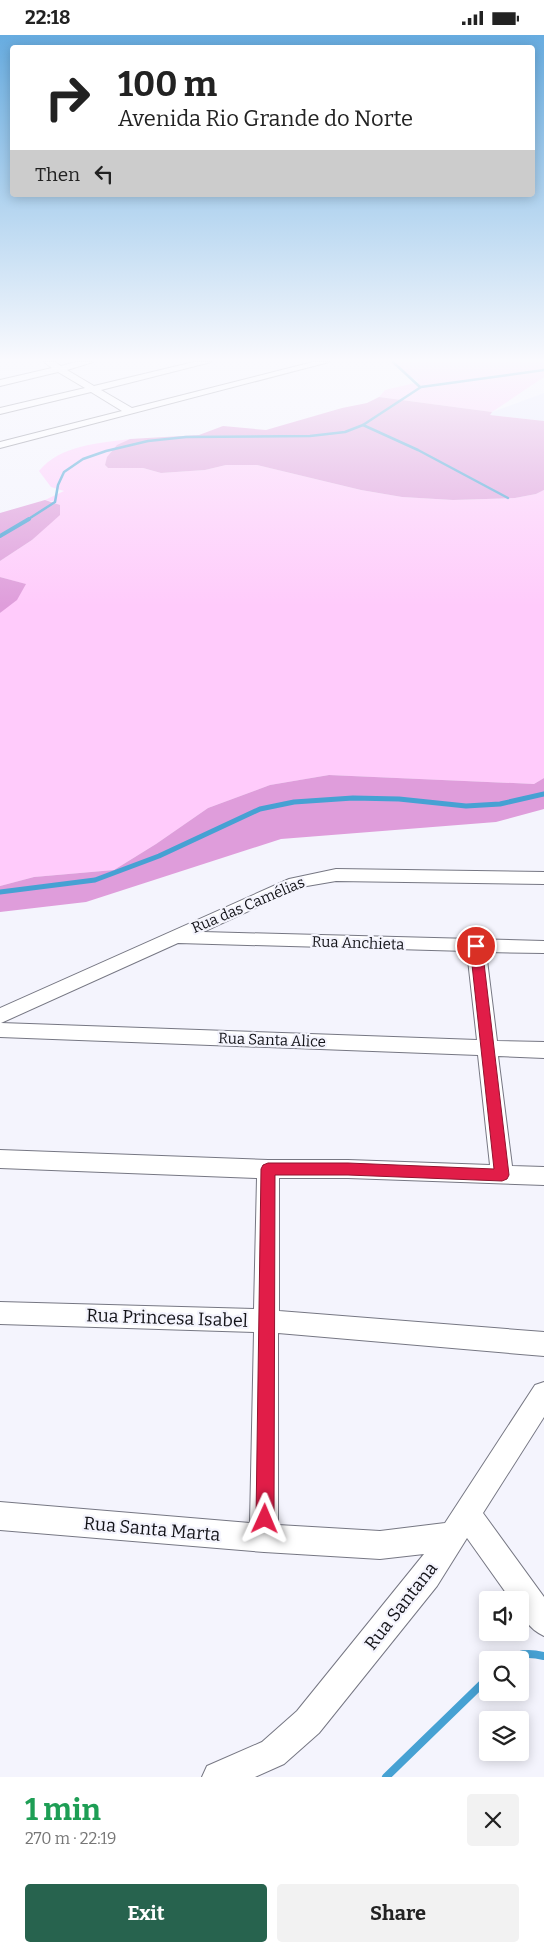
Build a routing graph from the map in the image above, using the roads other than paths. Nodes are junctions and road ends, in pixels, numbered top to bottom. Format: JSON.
{"nodes":[{"id":1,"x":544,"y":878,"type":"edge"},
{"id":2,"x":172,"y":937,"type":"junction"},
{"id":3,"x":476,"y":946,"type":"junction"},
{"id":4,"x":544,"y":947,"type":"edge"},
{"id":5,"x":0,"y":1016,"type":"edge"},
{"id":6,"x":0,"y":1030,"type":"edge"},
{"id":7,"x":486,"y":1049,"type":"junction"},
{"id":8,"x":544,"y":1050,"type":"edge"},
{"id":9,"x":0,"y":1159,"type":"edge"},
{"id":10,"x":268,"y":1169,"type":"junction"},
{"id":11,"x":502,"y":1175,"type":"junction"},
{"id":12,"x":544,"y":1176,"type":"edge"},
{"id":13,"x":0,"y":1313,"type":"edge"},
{"id":14,"x":267,"y":1321,"type":"junction"},
{"id":15,"x":544,"y":1344,"type":"edge"},
{"id":16,"x":544,"y":1394,"type":"edge"},
{"id":17,"x":0,"y":1516,"type":"edge"},
{"id":18,"x":460,"y":1525,"type":"junction"},
{"id":19,"x":264,"y":1538,"type":"junction"},
{"id":20,"x":544,"y":1621,"type":"edge"},
{"id":21,"x":218,"y":1777,"type":"edge"}],
"edges":[{"from":1,"to":2,"type":"street","name":"Rua das Camélias"},
{"from":2,"to":3,"type":"street","name":"Rua Anchieta"},
{"from":2,"to":5,"type":"street","name":"Rua das Camélias"},
{"from":3,"to":4,"type":"street","name":"Rua Anchieta"},
{"from":3,"to":7,"type":"street"},
{"from":6,"to":7,"type":"street","name":"Rua Santa Alice"},
{"from":7,"to":8,"type":"street","name":"Rua Santa Alice"},
{"from":7,"to":11,"type":"street"},
{"from":9,"to":10,"type":"street"},
{"from":10,"to":11,"type":"street"},
{"from":10,"to":14,"type":"street"},
{"from":11,"to":12,"type":"street"},
{"from":13,"to":14,"type":"street","name":"Rua Princesa Isabel"},
{"from":14,"to":15,"type":"street","name":"Rua Princesa Isabel"},
{"from":14,"to":19,"type":"street"},
{"from":16,"to":18,"type":"street","name":"Rua Santana"},
{"from":17,"to":19,"type":"street","name":"Rua Santa Marta"},
{"from":18,"to":19,"type":"street","name":"Rua Santa Marta"},
{"from":18,"to":20,"type":"street"},
{"from":18,"to":21,"type":"street","name":"Rua Santana"}]}
